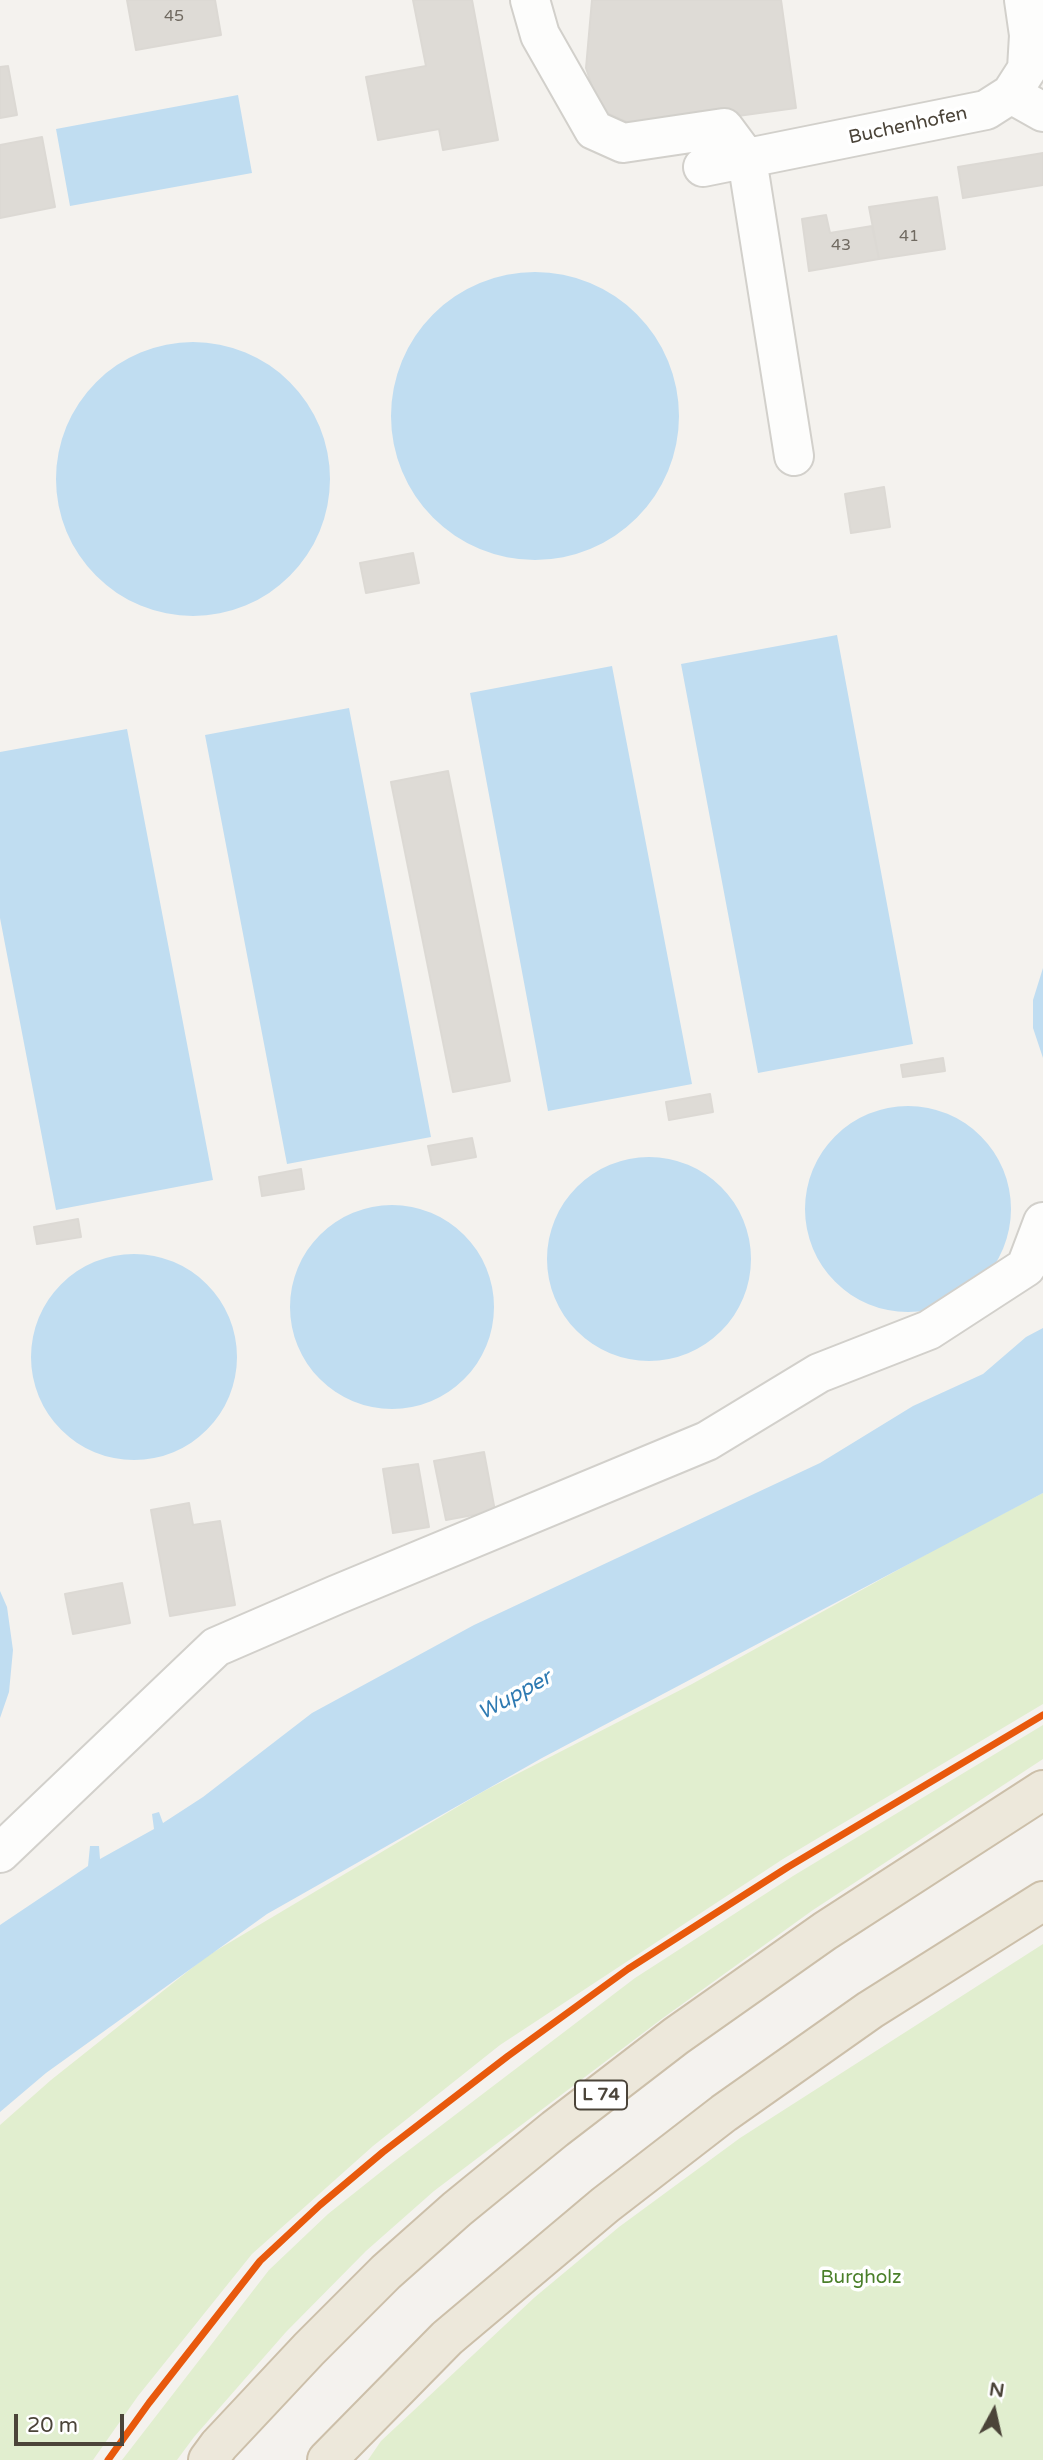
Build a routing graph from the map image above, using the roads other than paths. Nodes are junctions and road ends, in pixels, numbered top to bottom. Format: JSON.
{"nodes":[{"id":1,"x":530,"y":0,"type":"edge"},
{"id":2,"x":1024,"y":0,"type":"edge"},
{"id":3,"x":1027,"y":103,"type":"edge"},
{"id":4,"x":747,"y":159,"type":"junction"},
{"id":5,"x":704,"y":167,"type":"dead end"},
{"id":6,"x":794,"y":456,"type":"dead end"},
{"id":7,"x":1043,"y":1222,"type":"edge"},
{"id":8,"x":1043,"y":1790,"type":"edge"},
{"id":9,"x":0,"y":1853,"type":"edge"},
{"id":10,"x":1043,"y":1901,"type":"edge"},
{"id":11,"x":208,"y":2460,"type":"edge"},
{"id":12,"x":327,"y":2460,"type":"edge"}],
"edges":[{"from":1,"to":4,"type":"lane"},
{"from":2,"to":3,"type":"lane","name":"Buchenhofen"},
{"from":3,"to":4,"type":"lane","name":"Buchenhofen"},
{"from":4,"to":5,"type":"lane","name":"Buchenhofen"},
{"from":4,"to":6,"type":"lane"},
{"from":7,"to":9,"type":"lane"},
{"from":8,"to":11,"type":"highway","number":"L 74"},
{"from":10,"to":12,"type":"highway"}]}
